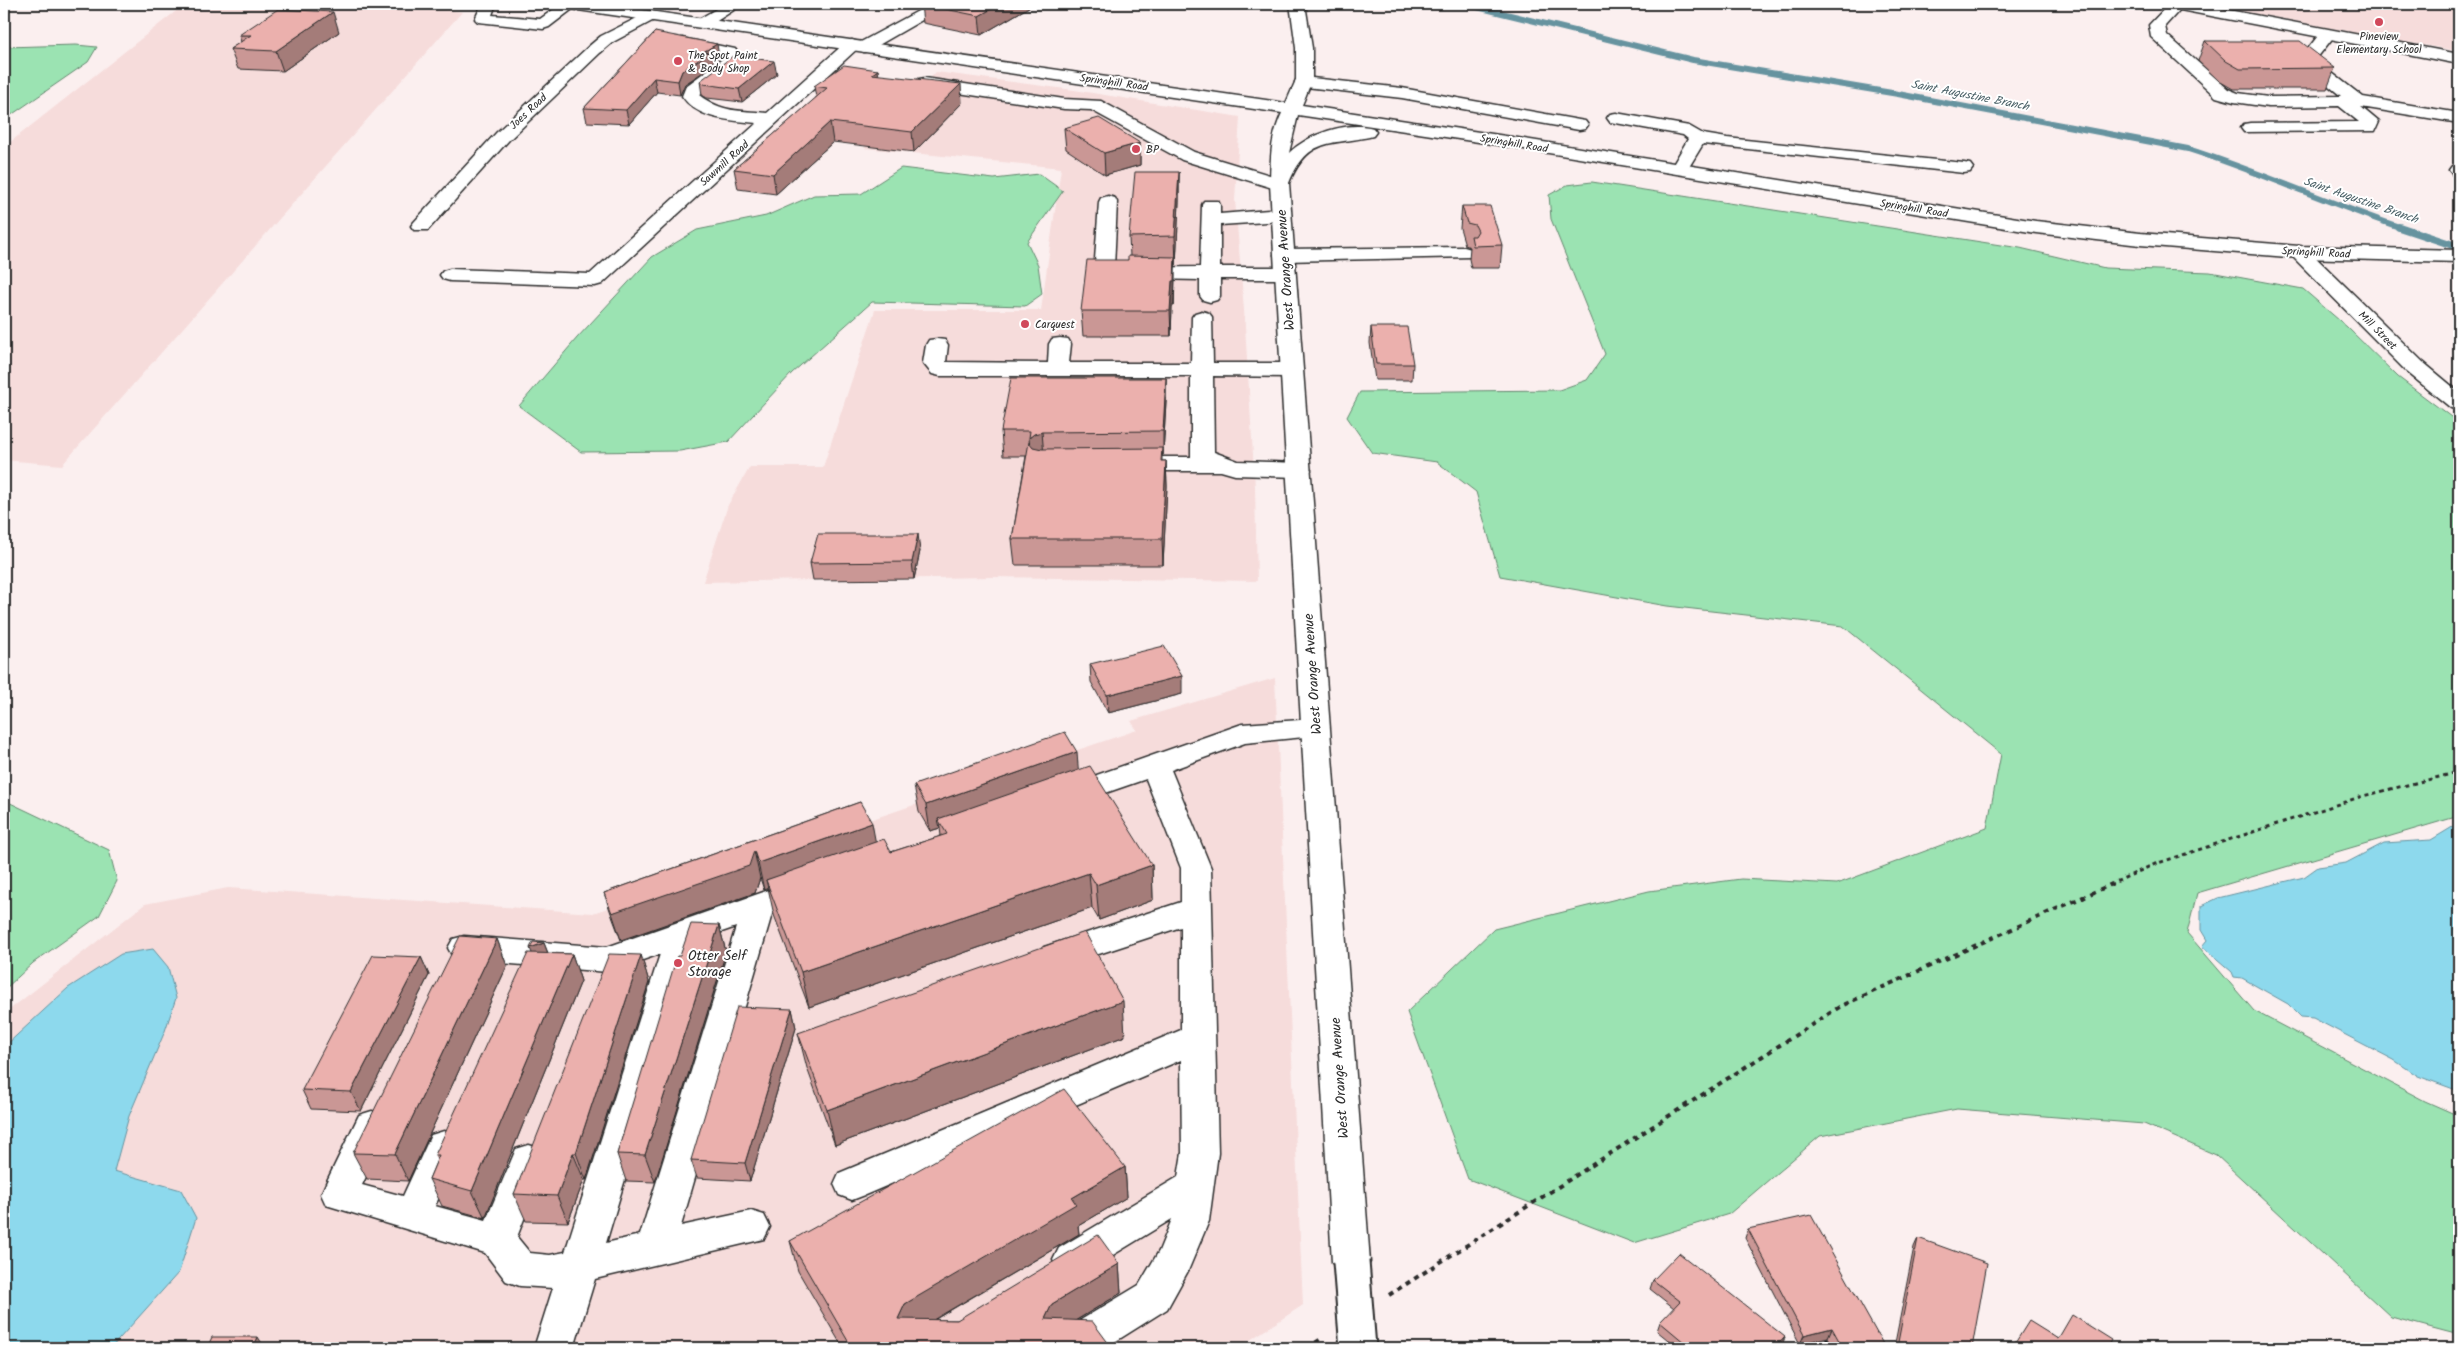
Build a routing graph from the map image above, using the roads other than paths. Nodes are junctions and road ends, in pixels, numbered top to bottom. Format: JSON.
{"nodes":[{"id":1,"x":488,"y":4,"type":"edge"},
{"id":2,"x":571,"y":4,"type":"edge"},
{"id":3,"x":735,"y":4,"type":"edge"},
{"id":4,"x":942,"y":4,"type":"edge"},
{"id":5,"x":1298,"y":4,"type":"edge"},
{"id":6,"x":2176,"y":4,"type":"edge"},
{"id":7,"x":623,"y":7,"type":"edge"},
{"id":8,"x":651,"y":16,"type":"junction"},
{"id":9,"x":703,"y":23,"type":"junction"},
{"id":10,"x":620,"y":32,"type":"junction"},
{"id":11,"x":2328,"y":34,"type":"junction"},
{"id":12,"x":647,"y":37,"type":"edge"},
{"id":13,"x":665,"y":40,"type":"edge"},
{"id":14,"x":858,"y":46,"type":"junction"},
{"id":15,"x":2190,"y":47,"type":"dead end"},
{"id":16,"x":2171,"y":48,"type":"junction"},
{"id":17,"x":2293,"y":51,"type":"edge"},
{"id":18,"x":2312,"y":54,"type":"junction"},
{"id":19,"x":2459,"y":59,"type":"edge"},
{"id":20,"x":827,"y":68,"type":"junction"},
{"id":21,"x":847,"y":71,"type":"edge"},
{"id":22,"x":906,"y":80,"type":"edge"},
{"id":23,"x":1112,"y":82,"type":"junction"},
{"id":24,"x":1303,"y":82,"type":"junction"},
{"id":25,"x":2351,"y":101,"type":"junction"},
{"id":26,"x":1095,"y":105,"type":"junction"},
{"id":27,"x":1292,"y":110,"type":"junction"},
{"id":28,"x":1616,"y":118,"type":"dead end"},
{"id":29,"x":2459,"y":118,"type":"edge"},
{"id":30,"x":771,"y":119,"type":"junction"},
{"id":31,"x":1556,"y":121,"type":"junction"},
{"id":32,"x":1579,"y":125,"type":"dead end"},
{"id":33,"x":2250,"y":128,"type":"dead end"},
{"id":34,"x":1443,"y":132,"type":"junction"},
{"id":35,"x":1698,"y":138,"type":"junction"},
{"id":36,"x":1540,"y":147,"type":"junction"},
{"id":37,"x":1680,"y":168,"type":"junction"},
{"id":38,"x":1964,"y":168,"type":"dead end"},
{"id":39,"x":1279,"y":184,"type":"junction"},
{"id":40,"x":1108,"y":202,"type":"dead end"},
{"id":41,"x":1281,"y":215,"type":"junction"},
{"id":42,"x":421,"y":226,"type":"dead end"},
{"id":43,"x":2300,"y":252,"type":"junction"},
{"id":44,"x":1464,"y":253,"type":"dead end"},
{"id":45,"x":2459,"y":256,"type":"edge"},
{"id":46,"x":1284,"y":264,"type":"junction"},
{"id":47,"x":1210,"y":273,"type":"junction"},
{"id":48,"x":450,"y":275,"type":"dead end"},
{"id":49,"x":1210,"y":296,"type":"dead end"},
{"id":50,"x":1202,"y":317,"type":"dead end"},
{"id":51,"x":937,"y":344,"type":"dead end"},
{"id":52,"x":973,"y":351,"type":"dead end"},
{"id":53,"x":1058,"y":358,"type":"junction"},
{"id":54,"x":1202,"y":370,"type":"junction"},
{"id":55,"x":1292,"y":370,"type":"junction"},
{"id":56,"x":2459,"y":403,"type":"edge"},
{"id":57,"x":1102,"y":464,"type":"edge"},
{"id":58,"x":1226,"y":464,"type":"junction"},
{"id":59,"x":1298,"y":470,"type":"junction"},
{"id":60,"x":1315,"y":728,"type":"junction"},
{"id":61,"x":1155,"y":765,"type":"junction"},
{"id":62,"x":1035,"y":808,"type":"edge"},
{"id":63,"x":832,"y":880,"type":"edge"},
{"id":64,"x":758,"y":906,"type":"junction"},
{"id":65,"x":1197,"y":910,"type":"junction"},
{"id":66,"x":683,"y":932,"type":"junction"},
{"id":67,"x":1030,"y":964,"type":"edge"},
{"id":68,"x":447,"y":974,"type":"edge"},
{"id":69,"x":1198,"y":1038,"type":"junction"},
{"id":70,"x":386,"y":1097,"type":"edge"},
{"id":71,"x":458,"y":1116,"type":"edge"},
{"id":72,"x":540,"y":1132,"type":"edge"},
{"id":73,"x":852,"y":1184,"type":"dead end"},
{"id":74,"x":1195,"y":1186,"type":"junction"},
{"id":75,"x":412,"y":1216,"type":"junction"},
{"id":76,"x":751,"y":1227,"type":"dead end"},
{"id":77,"x":497,"y":1240,"type":"junction"},
{"id":78,"x":655,"y":1249,"type":"junction"},
{"id":79,"x":580,"y":1265,"type":"junction"},
{"id":80,"x":1043,"y":1277,"type":"edge"},
{"id":81,"x":1345,"y":1340,"type":"edge"},
{"id":82,"x":554,"y":1348,"type":"edge"},
{"id":83,"x":1070,"y":1348,"type":"edge"}],
"edges":[{"from":1,"to":2,"type":"main road"},
{"from":2,"to":7,"type":"main road","name":"Springhill Road"},
{"from":3,"to":9,"type":"main road"},
{"from":4,"to":14,"type":"main road","name":"Sawmill Road"},
{"from":5,"to":24,"type":"main road","name":"West Orange Avenue"},
{"from":6,"to":11,"type":"main road"},
{"from":6,"to":16,"type":"main road"},
{"from":7,"to":8,"type":"main road","name":"Springhill Road"},
{"from":8,"to":9,"type":"main road","name":"Springhill Road"},
{"from":8,"to":10,"type":"main road","name":"Joes Road"},
{"from":9,"to":14,"type":"main road","name":"Springhill Road"},
{"from":10,"to":12,"type":"main road"},
{"from":10,"to":42,"type":"main road","name":"Joes Road"},
{"from":11,"to":18,"type":"main road"},
{"from":11,"to":19,"type":"main road"},
{"from":13,"to":30,"type":"main road"},
{"from":14,"to":20,"type":"main road","name":"Sawmill Road"},
{"from":14,"to":23,"type":"main road","name":"Springhill Road"},
{"from":15,"to":16,"type":"main road"},
{"from":16,"to":25,"type":"main road"},
{"from":17,"to":18,"type":"main road"},
{"from":18,"to":25,"type":"main road"},
{"from":20,"to":21,"type":"main road"},
{"from":20,"to":30,"type":"main road","name":"Sawmill Road"},
{"from":22,"to":26,"type":"main road"},
{"from":23,"to":26,"type":"main road"},
{"from":23,"to":27,"type":"main road","name":"Springhill Road"},
{"from":24,"to":27,"type":"main road","name":"West Orange Avenue"},
{"from":24,"to":31,"type":"main road"},
{"from":25,"to":29,"type":"main road"},
{"from":25,"to":33,"type":"main road"},
{"from":26,"to":39,"type":"main road"},
{"from":27,"to":34,"type":"main road","name":"Springhill Road"},
{"from":27,"to":39,"type":"main road","name":"West Orange Avenue"},
{"from":28,"to":35,"type":"main road"},
{"from":30,"to":48,"type":"main road","name":"Sawmill Road"},
{"from":31,"to":32,"type":"main road"},
{"from":31,"to":36,"type":"main road"},
{"from":34,"to":36,"type":"main road","name":"Springhill Road"},
{"from":34,"to":39,"type":"main road"},
{"from":35,"to":37,"type":"main road"},
{"from":35,"to":38,"type":"main road"},
{"from":36,"to":37,"type":"main road","name":"Springhill Road"},
{"from":37,"to":43,"type":"main road","name":"Springhill Road"},
{"from":39,"to":41,"type":"main road","name":"West Orange Avenue"},
{"from":40,"to":47,"type":"main road"},
{"from":41,"to":46,"type":"main road","name":"West Orange Avenue"},
{"from":41,"to":47,"type":"main road"},
{"from":43,"to":45,"type":"main road","name":"Springhill Road"},
{"from":43,"to":56,"type":"main road","name":"Mill Street"},
{"from":44,"to":46,"type":"main road"},
{"from":46,"to":47,"type":"main road"},
{"from":46,"to":55,"type":"main road","name":"West Orange Avenue"},
{"from":47,"to":49,"type":"main road"},
{"from":50,"to":54,"type":"main road"},
{"from":51,"to":53,"type":"main road"},
{"from":52,"to":53,"type":"main road"},
{"from":53,"to":54,"type":"main road"},
{"from":54,"to":55,"type":"main road"},
{"from":54,"to":58,"type":"main road"},
{"from":55,"to":59,"type":"main road","name":"West Orange Avenue"},
{"from":57,"to":58,"type":"main road"},
{"from":58,"to":59,"type":"main road"},
{"from":59,"to":60,"type":"main road","name":"West Orange Avenue"},
{"from":60,"to":61,"type":"main road"},
{"from":60,"to":81,"type":"main road","name":"West Orange Avenue","bridge":true},
{"from":61,"to":62,"type":"main road"},
{"from":61,"to":65,"type":"main road"},
{"from":63,"to":64,"type":"main road"},
{"from":64,"to":66,"type":"main road"},
{"from":64,"to":78,"type":"main road"},
{"from":65,"to":67,"type":"main road"},
{"from":65,"to":69,"type":"main road"},
{"from":66,"to":68,"type":"main road"},
{"from":66,"to":79,"type":"main road"},
{"from":69,"to":73,"type":"main road"},
{"from":69,"to":74,"type":"main road"},
{"from":70,"to":75,"type":"main road"},
{"from":71,"to":75,"type":"main road"},
{"from":72,"to":77,"type":"main road"},
{"from":74,"to":80,"type":"main road"},
{"from":74,"to":83,"type":"main road"},
{"from":75,"to":77,"type":"main road"},
{"from":76,"to":78,"type":"main road"},
{"from":77,"to":79,"type":"main road"},
{"from":78,"to":79,"type":"main road"},
{"from":79,"to":82,"type":"main road"}]}
